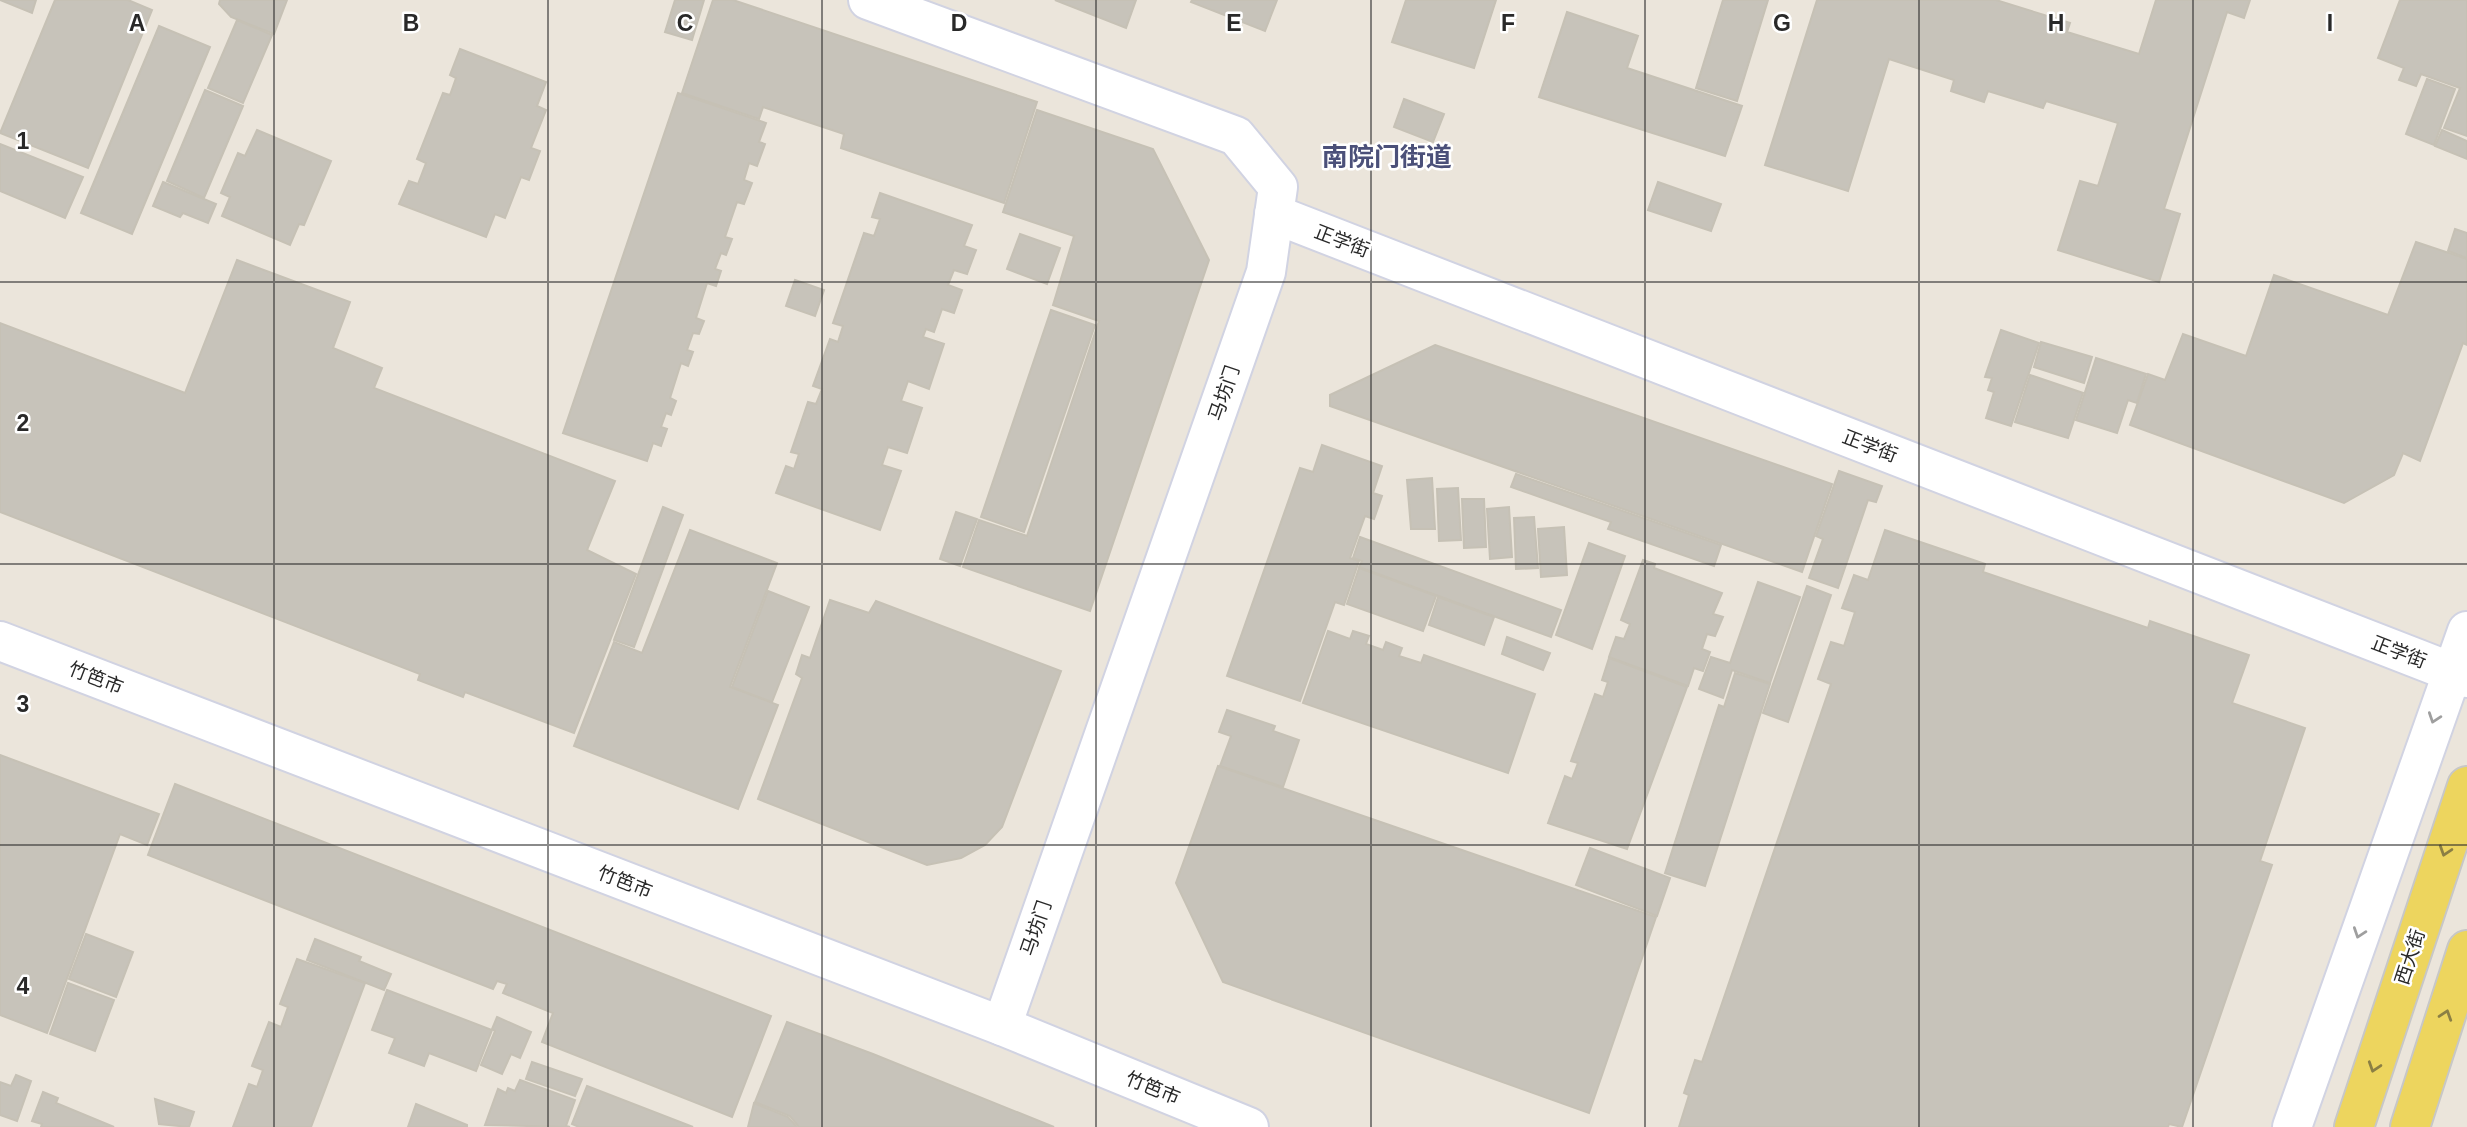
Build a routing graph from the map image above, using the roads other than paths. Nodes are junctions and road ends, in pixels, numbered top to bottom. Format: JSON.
{"nodes":[{"id":1,"x":869,"y":0,"type":"edge"},
{"id":2,"x":1274,"y":214,"type":"junction"},
{"id":3,"x":2467,"y":631,"type":"edge"},
{"id":4,"x":0,"y":641,"type":"edge"},
{"id":5,"x":2459,"y":675,"type":"edge"},
{"id":6,"x":2467,"y":786,"type":"edge"},
{"id":7,"x":2467,"y":950,"type":"edge"},
{"id":8,"x":1002,"y":1026,"type":"junction"},
{"id":9,"x":1248,"y":1127,"type":"edge"},
{"id":10,"x":2291,"y":1127,"type":"edge"},
{"id":11,"x":2354,"y":1127,"type":"edge"},
{"id":12,"x":2410,"y":1127,"type":"edge"}],
"edges":[{"from":1,"to":2,"type":"street","name":"马坊门"},
{"from":2,"to":5,"type":"street","name":"正学街"},
{"from":2,"to":8,"type":"street","name":"马坊门"},
{"from":3,"to":5,"type":"street"},
{"from":4,"to":8,"type":"street","name":"竹笆市"},
{"from":5,"to":10,"type":"street","one_way":true},
{"from":6,"to":11,"type":"main road","name":"西大街","one_way":true},
{"from":12,"to":7,"type":"main road","one_way":true},
{"from":8,"to":9,"type":"street","name":"竹笆市"}]}
